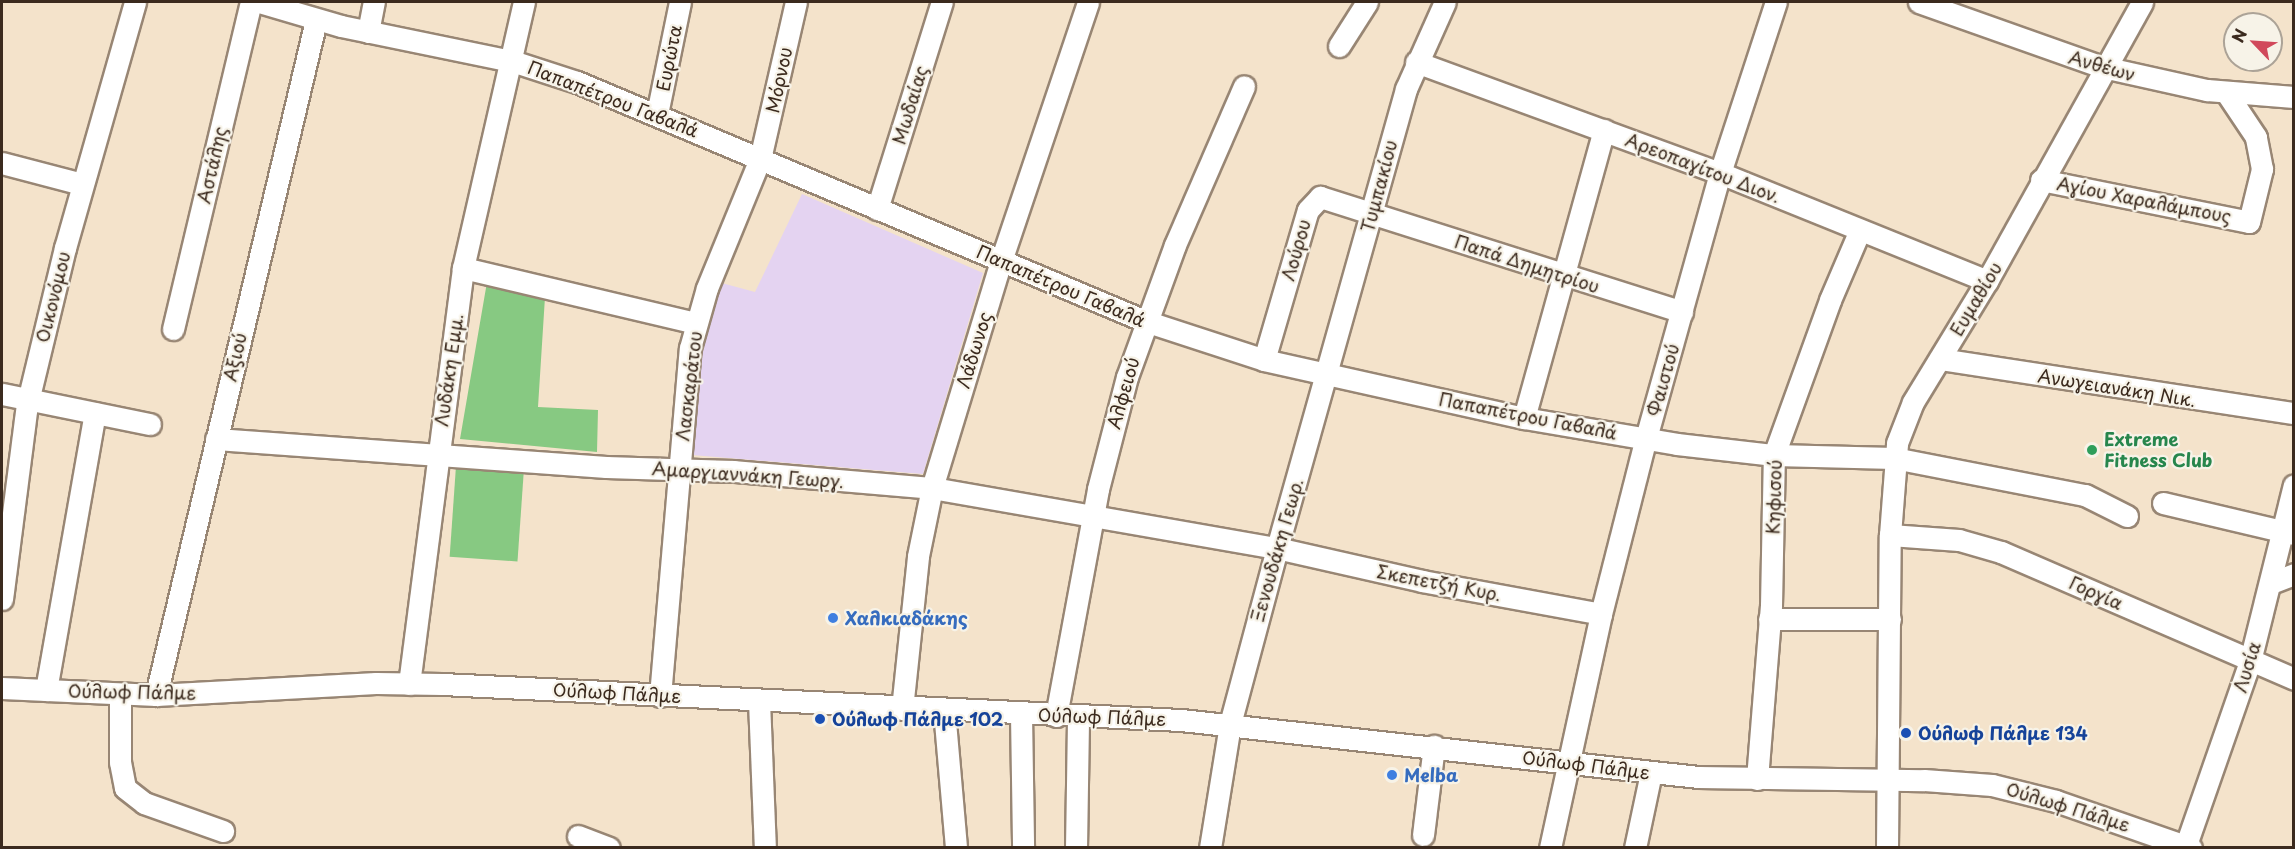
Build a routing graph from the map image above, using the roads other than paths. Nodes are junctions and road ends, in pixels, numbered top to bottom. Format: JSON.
{"nodes":[{"id":1,"x":135,"y":2,"type":"edge"},
{"id":2,"x":251,"y":2,"type":"edge"},
{"id":3,"x":258,"y":2,"type":"edge"},
{"id":4,"x":374,"y":2,"type":"edge"},
{"id":5,"x":524,"y":2,"type":"edge"},
{"id":6,"x":680,"y":2,"type":"edge"},
{"id":7,"x":796,"y":2,"type":"edge"},
{"id":8,"x":942,"y":2,"type":"edge"},
{"id":9,"x":1088,"y":2,"type":"edge"},
{"id":10,"x":1367,"y":2,"type":"edge"},
{"id":11,"x":1445,"y":2,"type":"edge"},
{"id":12,"x":1776,"y":2,"type":"edge"},
{"id":13,"x":1925,"y":2,"type":"edge"},
{"id":14,"x":2142,"y":2,"type":"edge"},
{"id":15,"x":316,"y":20,"type":"junction"},
{"id":16,"x":368,"y":32,"type":"junction"},
{"id":17,"x":1339,"y":46,"type":"dead end"},
{"id":18,"x":512,"y":61,"type":"junction"},
{"id":19,"x":1416,"y":62,"type":"junction"},
{"id":20,"x":2103,"y":67,"type":"junction"},
{"id":21,"x":1244,"y":86,"type":"dead end"},
{"id":22,"x":2226,"y":92,"type":"junction"},
{"id":23,"x":2294,"y":97,"type":"edge"},
{"id":24,"x":657,"y":114,"type":"junction"},
{"id":25,"x":1604,"y":130,"type":"junction"},
{"id":26,"x":760,"y":159,"type":"junction"},
{"id":27,"x":2,"y":163,"type":"edge"},
{"id":28,"x":1720,"y":173,"type":"junction"},
{"id":29,"x":2042,"y":180,"type":"junction"},
{"id":30,"x":82,"y":184,"type":"junction"},
{"id":31,"x":877,"y":209,"type":"junction"},
{"id":32,"x":1372,"y":212,"type":"junction"},
{"id":33,"x":1860,"y":230,"type":"junction"},
{"id":34,"x":1001,"y":261,"type":"junction"},
{"id":35,"x":463,"y":268,"type":"junction"},
{"id":36,"x":1564,"y":277,"type":"junction"},
{"id":37,"x":1987,"y":281,"type":"junction"},
{"id":38,"x":1682,"y":312,"type":"junction"},
{"id":39,"x":1145,"y":321,"type":"junction"},
{"id":40,"x":696,"y":323,"type":"junction"},
{"id":41,"x":173,"y":329,"type":"dead end"},
{"id":42,"x":1940,"y":358,"type":"junction"},
{"id":43,"x":1264,"y":360,"type":"junction"},
{"id":44,"x":1325,"y":376,"type":"junction"},
{"id":45,"x":2,"y":394,"type":"edge"},
{"id":46,"x":28,"y":400,"type":"junction"},
{"id":47,"x":2294,"y":413,"type":"edge"},
{"id":48,"x":95,"y":414,"type":"junction"},
{"id":49,"x":1524,"y":418,"type":"junction"},
{"id":50,"x":150,"y":424,"type":"dead end"},
{"id":51,"x":1646,"y":438,"type":"junction"},
{"id":52,"x":216,"y":439,"type":"junction"},
{"id":53,"x":437,"y":454,"type":"junction"},
{"id":54,"x":1774,"y":455,"type":"junction"},
{"id":55,"x":1894,"y":458,"type":"junction"},
{"id":56,"x":679,"y":469,"type":"junction"},
{"id":57,"x":2294,"y":485,"type":"edge"},
{"id":58,"x":932,"y":488,"type":"junction"},
{"id":59,"x":2163,"y":503,"type":"dead end"},
{"id":60,"x":1094,"y":514,"type":"junction"},
{"id":61,"x":2127,"y":516,"type":"dead end"},
{"id":62,"x":2288,"y":533,"type":"edge"},
{"id":63,"x":1890,"y":535,"type":"junction"},
{"id":64,"x":1277,"y":549,"type":"junction"},
{"id":65,"x":2294,"y":574,"type":"edge"},
{"id":66,"x":2271,"y":583,"type":"junction"},
{"id":67,"x":2,"y":599,"type":"edge"},
{"id":68,"x":1601,"y":614,"type":"junction"},
{"id":69,"x":1769,"y":619,"type":"junction"},
{"id":70,"x":1890,"y":619,"type":"junction"},
{"id":71,"x":2250,"y":661,"type":"junction"},
{"id":72,"x":2294,"y":680,"type":"edge"},
{"id":73,"x":409,"y":684,"type":"junction"},
{"id":74,"x":2,"y":687,"type":"edge"},
{"id":75,"x":46,"y":690,"type":"junction"},
{"id":76,"x":120,"y":694,"type":"junction"},
{"id":77,"x":156,"y":695,"type":"junction"},
{"id":78,"x":660,"y":696,"type":"junction"},
{"id":79,"x":759,"y":701,"type":"junction"},
{"id":80,"x":902,"y":709,"type":"junction"},
{"id":81,"x":944,"y":710,"type":"junction"},
{"id":82,"x":1021,"y":714,"type":"junction"},
{"id":83,"x":1056,"y":716,"type":"junction"},
{"id":84,"x":1078,"y":717,"type":"junction"},
{"id":85,"x":1230,"y":724,"type":"junction"},
{"id":86,"x":1434,"y":746,"type":"junction"},
{"id":87,"x":1567,"y":764,"type":"junction"},
{"id":88,"x":1651,"y":773,"type":"junction"},
{"id":89,"x":1757,"y":779,"type":"junction"},
{"id":90,"x":1888,"y":779,"type":"junction"},
{"id":91,"x":223,"y":831,"type":"dead end"},
{"id":92,"x":1423,"y":835,"type":"dead end"},
{"id":93,"x":578,"y":836,"type":"dead end"},
{"id":94,"x":2189,"y":846,"type":"edge"},
{"id":95,"x":609,"y":848,"type":"edge"},
{"id":96,"x":765,"y":848,"type":"edge"},
{"id":97,"x":957,"y":848,"type":"edge"},
{"id":98,"x":1023,"y":848,"type":"edge"},
{"id":99,"x":1076,"y":848,"type":"edge"},
{"id":100,"x":1210,"y":848,"type":"edge"},
{"id":101,"x":1550,"y":848,"type":"edge"},
{"id":102,"x":1635,"y":848,"type":"edge"},
{"id":103,"x":1887,"y":848,"type":"edge"}],
"edges":[{"from":1,"to":30,"type":"street","name":"Οικονόμου"},
{"from":2,"to":41,"type":"street","name":"Αστάλης"},
{"from":3,"to":15,"type":"street","name":"Παπαπέτρου Γαβαλά"},
{"from":4,"to":16,"type":"street"},
{"from":5,"to":18,"type":"street","name":"Λυδάκη Εμμ."},
{"from":6,"to":24,"type":"street","name":"Ευρώτα"},
{"from":7,"to":26,"type":"street","name":"Μόρνου"},
{"from":8,"to":31,"type":"street","name":"Μωδαίας"},
{"from":9,"to":34,"type":"street","name":"Λάδωνος"},
{"from":10,"to":17,"type":"street"},
{"from":11,"to":19,"type":"street","name":"Τυμπακίου"},
{"from":12,"to":28,"type":"street","name":"Φαιστού"},
{"from":13,"to":20,"type":"street","name":"Ανθέων"},
{"from":14,"to":20,"type":"street","name":"Ευμαθίου"},
{"from":15,"to":16,"type":"street","name":"Παπαπέτρου Γαβαλά"},
{"from":15,"to":52,"type":"street","name":"Αξιού"},
{"from":16,"to":18,"type":"street","name":"Παπαπέτρου Γαβαλά"},
{"from":18,"to":24,"type":"street","name":"Παπαπέτρου Γαβαλά"},
{"from":18,"to":35,"type":"street","name":"Λυδάκη Εμμ."},
{"from":19,"to":25,"type":"street","name":"Αρεοπαγίτου Διον."},
{"from":19,"to":32,"type":"street","name":"Τυμπακίου"},
{"from":20,"to":22,"type":"street","name":"Ανθέων"},
{"from":20,"to":29,"type":"street","name":"Ευμαθίου"},
{"from":21,"to":39,"type":"street","name":"Αλφειού"},
{"from":22,"to":23,"type":"street","name":"Ανθέων"},
{"from":22,"to":29,"type":"street","name":"Αγίου Χαραλάμπους"},
{"from":24,"to":26,"type":"street","name":"Παπαπέτρου Γαβαλά"},
{"from":25,"to":28,"type":"street","name":"Αρεοπαγίτου Διον."},
{"from":25,"to":36,"type":"street"},
{"from":26,"to":31,"type":"street","name":"Παπαπέτρου Γαβαλά"},
{"from":26,"to":40,"type":"street","name":"Λασκαράτου"},
{"from":27,"to":30,"type":"street"},
{"from":28,"to":33,"type":"street","name":"Αρεοπαγίτου Διον."},
{"from":28,"to":38,"type":"street","name":"Φαιστού"},
{"from":29,"to":37,"type":"street","name":"Ευμαθίου"},
{"from":30,"to":46,"type":"street","name":"Οικονόμου"},
{"from":31,"to":34,"type":"street","name":"Παπαπέτρου Γαβαλά"},
{"from":32,"to":36,"type":"street","name":"Παπά Δημητρίου"},
{"from":32,"to":43,"type":"street","name":"Λούρου"},
{"from":32,"to":44,"type":"street","name":"Τυμπακίου"},
{"from":33,"to":37,"type":"street","name":"Αρεοπαγίτου Διον."},
{"from":33,"to":54,"type":"street","name":"Κηφισού"},
{"from":34,"to":39,"type":"street","name":"Παπαπέτρου Γαβαλά"},
{"from":34,"to":58,"type":"street","name":"Λάδωνος"},
{"from":35,"to":40,"type":"street"},
{"from":35,"to":53,"type":"street","name":"Λυδάκη Εμμ."},
{"from":36,"to":38,"type":"street","name":"Παπά Δημητρίου"},
{"from":36,"to":49,"type":"street"},
{"from":37,"to":42,"type":"street","name":"Ευμαθίου"},
{"from":38,"to":51,"type":"street","name":"Φαιστού"},
{"from":39,"to":43,"type":"street","name":"Παπαπέτρου Γαβαλά"},
{"from":39,"to":60,"type":"street","name":"Αλφειού"},
{"from":40,"to":56,"type":"street","name":"Λασκαράτου"},
{"from":42,"to":47,"type":"street","name":"Ανωγειανάκη Νικ."},
{"from":42,"to":55,"type":"street","name":"Ευμαθίου"},
{"from":43,"to":44,"type":"street","name":"Παπαπέτρου Γαβαλά"},
{"from":44,"to":49,"type":"street","name":"Παπαπέτρου Γαβαλά"},
{"from":44,"to":64,"type":"street","name":"Ξενουδάκη Γεωρ."},
{"from":45,"to":46,"type":"street"},
{"from":46,"to":48,"type":"street"},
{"from":46,"to":67,"type":"street","name":"Οικονόμου"},
{"from":48,"to":50,"type":"street"},
{"from":48,"to":75,"type":"street"},
{"from":49,"to":51,"type":"street","name":"Παπαπέτρου Γαβαλά"},
{"from":51,"to":54,"type":"street","name":"Παπαπέτρου Γαβαλά"},
{"from":51,"to":68,"type":"street","name":"Φαιστού"},
{"from":52,"to":53,"type":"street","name":"Αμαργιαννάκη Γεωργ."},
{"from":52,"to":77,"type":"street","name":"Αξιού"},
{"from":53,"to":56,"type":"street","name":"Αμαργιαννάκη Γεωργ."},
{"from":53,"to":73,"type":"street","name":"Λυδάκη Εμμ."},
{"from":54,"to":55,"type":"street","name":"Παπαπέτρου Γαβαλά"},
{"from":54,"to":69,"type":"street","name":"Κηφισού"},
{"from":55,"to":61,"type":"street","name":"Παπαπέτρου Γαβαλά"},
{"from":55,"to":63,"type":"street","name":"Ευμαθίου"},
{"from":56,"to":58,"type":"street","name":"Αμαργιαννάκη Γεωργ."},
{"from":56,"to":78,"type":"street","name":"Λασκαράτου"},
{"from":57,"to":62,"type":"street","name":"Λυσία"},
{"from":58,"to":60,"type":"street","name":"Αμαργιαννάκη Γεωργ."},
{"from":58,"to":80,"type":"street","name":"Λάδωνος"},
{"from":59,"to":62,"type":"street"},
{"from":60,"to":64,"type":"street","name":"Αμαργιαννάκη Γεωργ."},
{"from":60,"to":83,"type":"street","name":"Αλφειού"},
{"from":62,"to":66,"type":"street","name":"Λυσία"},
{"from":63,"to":70,"type":"street","name":"Ευμαθίου"},
{"from":63,"to":71,"type":"street","name":"Γοργία"},
{"from":64,"to":68,"type":"street","name":"Σκεπετζή Κυρ."},
{"from":64,"to":85,"type":"street","name":"Ξενουδάκη Γεωρ."},
{"from":65,"to":66,"type":"street"},
{"from":66,"to":71,"type":"street","name":"Λυσία"},
{"from":68,"to":87,"type":"street","name":"Φαιστού"},
{"from":69,"to":70,"type":"street"},
{"from":69,"to":89,"type":"street","name":"Κηφισού"},
{"from":70,"to":90,"type":"street","name":"Ευμαθίου"},
{"from":71,"to":72,"type":"street","name":"Γοργία"},
{"from":71,"to":94,"type":"street","name":"Λυσία"},
{"from":73,"to":77,"type":"street","name":"Ούλωφ Πάλμε"},
{"from":73,"to":78,"type":"street","name":"Ούλωφ Πάλμε"},
{"from":74,"to":75,"type":"street","name":"Ούλωφ Πάλμε"},
{"from":75,"to":76,"type":"street","name":"Ούλωφ Πάλμε"},
{"from":76,"to":77,"type":"street","name":"Ούλωφ Πάλμε"},
{"from":76,"to":91,"type":"street"},
{"from":78,"to":79,"type":"street","name":"Ούλωφ Πάλμε"},
{"from":79,"to":80,"type":"street","name":"Ούλωφ Πάλμε"},
{"from":79,"to":96,"type":"street"},
{"from":80,"to":81,"type":"street","name":"Ούλωφ Πάλμε"},
{"from":81,"to":82,"type":"street","name":"Ούλωφ Πάλμε"},
{"from":81,"to":97,"type":"street"},
{"from":82,"to":83,"type":"street","name":"Ούλωφ Πάλμε"},
{"from":82,"to":98,"type":"street"},
{"from":83,"to":84,"type":"street","name":"Ούλωφ Πάλμε"},
{"from":84,"to":85,"type":"street","name":"Ούλωφ Πάλμε"},
{"from":84,"to":99,"type":"street"},
{"from":85,"to":86,"type":"street","name":"Ούλωφ Πάλμε"},
{"from":85,"to":100,"type":"street","name":"Ξενουδάκη Γεωρ."},
{"from":86,"to":87,"type":"street","name":"Ούλωφ Πάλμε"},
{"from":86,"to":92,"type":"street"},
{"from":87,"to":88,"type":"street","name":"Ούλωφ Πάλμε"},
{"from":87,"to":101,"type":"street","name":"Φαιστού"},
{"from":88,"to":89,"type":"street","name":"Ούλωφ Πάλμε"},
{"from":88,"to":102,"type":"street"},
{"from":89,"to":90,"type":"street","name":"Ούλωφ Πάλμε"},
{"from":90,"to":94,"type":"street","name":"Ούλωφ Πάλμε"},
{"from":90,"to":103,"type":"street","name":"Ευμαθίου"},
{"from":93,"to":95,"type":"street"}]}
